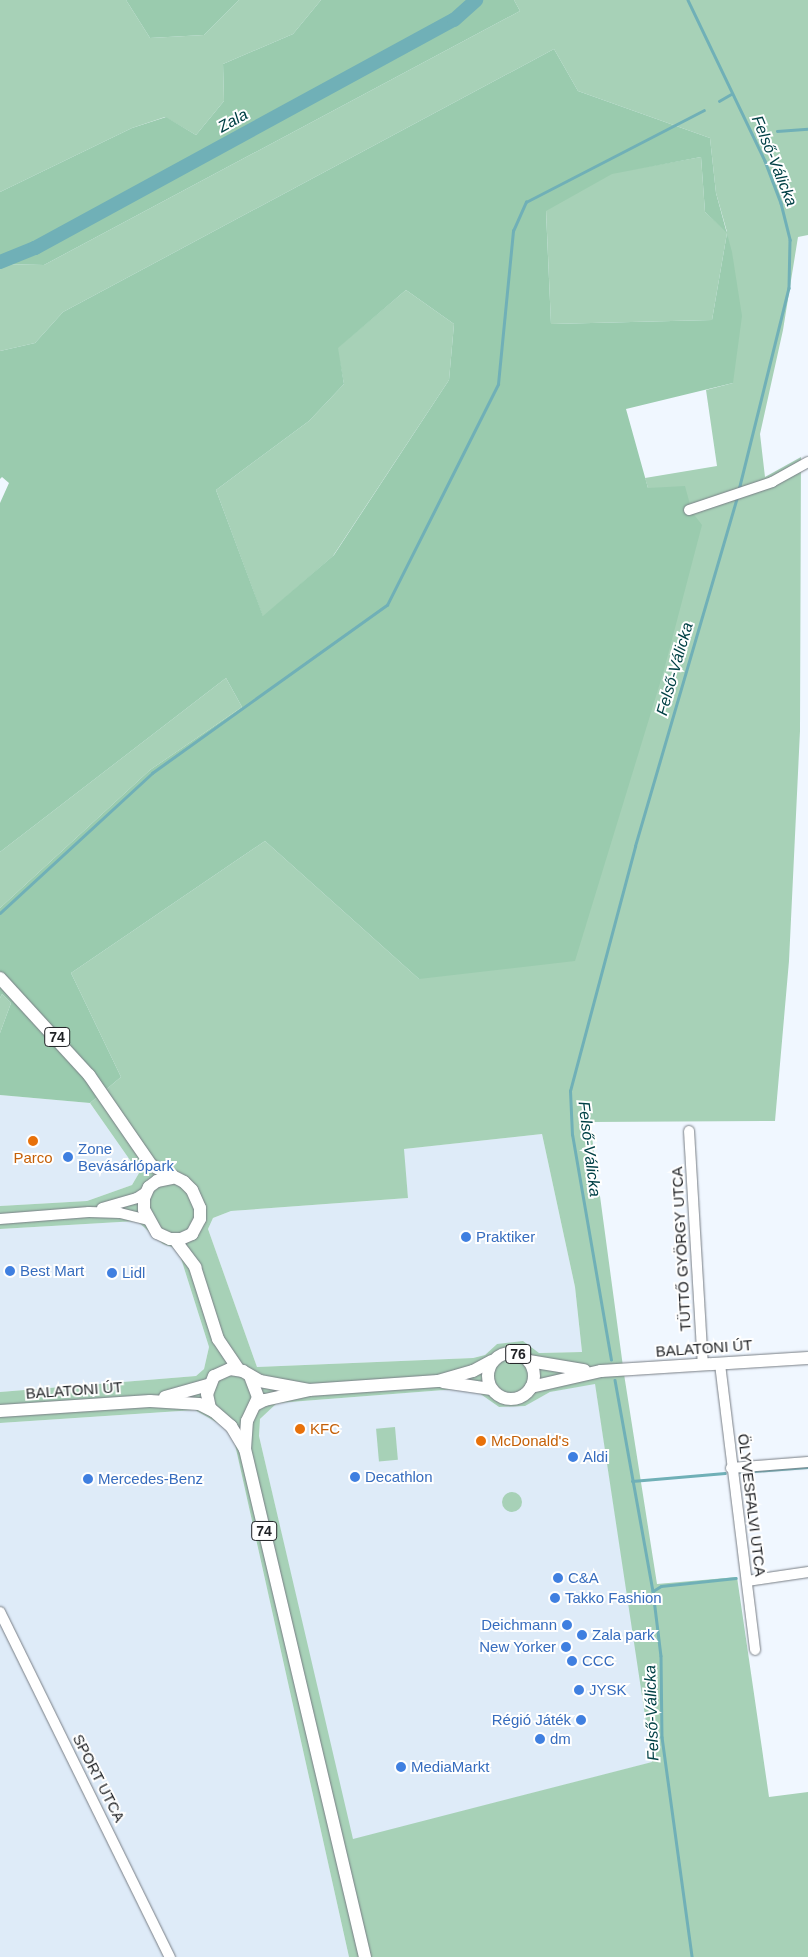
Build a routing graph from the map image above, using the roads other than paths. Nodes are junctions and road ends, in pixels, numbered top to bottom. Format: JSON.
{"nodes":[{"id":1,"x":808,"y":462,"type":"edge"},
{"id":2,"x":689,"y":510,"type":"dead end"},
{"id":3,"x":0,"y":978,"type":"edge"},
{"id":4,"x":689,"y":1131,"type":"dead end"},
{"id":5,"x":140,"y":1151,"type":"junction"},
{"id":6,"x":172,"y":1178,"type":"junction"},
{"id":7,"x":148,"y":1190,"type":"junction"},
{"id":8,"x":89,"y":1212,"type":"junction"},
{"id":9,"x":0,"y":1219,"type":"edge"},
{"id":10,"x":148,"y":1220,"type":"junction"},
{"id":11,"x":195,"y":1230,"type":"junction"},
{"id":12,"x":175,"y":1240,"type":"junction"},
{"id":13,"x":195,"y":1267,"type":"junction"},
{"id":14,"x":218,"y":1339,"type":"junction"},
{"id":15,"x":808,"y":1358,"type":"edge"},
{"id":16,"x":492,"y":1361,"type":"junction"},
{"id":17,"x":529,"y":1362,"type":"junction"},
{"id":18,"x":703,"y":1364,"type":"junction"},
{"id":19,"x":720,"y":1364,"type":"junction"},
{"id":20,"x":601,"y":1371,"type":"junction"},
{"id":21,"x":244,"y":1373,"type":"junction"},
{"id":22,"x":216,"y":1374,"type":"junction"},
{"id":23,"x":438,"y":1381,"type":"junction"},
{"id":24,"x":208,"y":1386,"type":"junction"},
{"id":25,"x":532,"y":1387,"type":"junction"},
{"id":26,"x":491,"y":1389,"type":"junction"},
{"id":27,"x":309,"y":1390,"type":"junction"},
{"id":28,"x":150,"y":1401,"type":"junction"},
{"id":29,"x":253,"y":1408,"type":"junction"},
{"id":30,"x":0,"y":1411,"type":"edge"},
{"id":31,"x":218,"y":1415,"type":"junction"},
{"id":32,"x":245,"y":1449,"type":"junction"},
{"id":33,"x":808,"y":1462,"type":"edge"},
{"id":34,"x":731,"y":1468,"type":"junction"},
{"id":35,"x":808,"y":1572,"type":"edge"},
{"id":36,"x":746,"y":1581,"type":"junction"},
{"id":37,"x":0,"y":1612,"type":"edge"},
{"id":38,"x":755,"y":1650,"type":"dead end"},
{"id":39,"x":170,"y":1957,"type":"edge"},
{"id":40,"x":365,"y":1957,"type":"edge"}],
"edges":[{"from":1,"to":2,"type":"street"},
{"from":3,"to":5,"type":"main road","number":"74"},
{"from":4,"to":18,"type":"street","name":"TÜTTŐ GYÖRGY UTCA"},
{"from":5,"to":6,"type":"main road","number":"74"},
{"from":5,"to":7,"type":"main road","number":"74"},
{"from":6,"to":7,"type":"main road"},
{"from":6,"to":11,"type":"main road","number":"74"},
{"from":7,"to":8,"type":"street"},
{"from":7,"to":10,"type":"main road","number":"74"},
{"from":8,"to":9,"type":"street"},
{"from":8,"to":10,"type":"street"},
{"from":10,"to":12,"type":"main road","number":"74"},
{"from":11,"to":12,"type":"main road"},
{"from":11,"to":13,"type":"main road","number":"74"},
{"from":12,"to":13,"type":"main road","number":"74"},
{"from":13,"to":14,"type":"main road","number":"74"},
{"from":14,"to":21,"type":"main road","number":"74"},
{"from":14,"to":22,"type":"main road","number":"74"},
{"from":15,"to":19,"type":"main road","name":"BALATONI ÚT","number":"76"},
{"from":16,"to":17,"type":"main road","number":"76"},
{"from":16,"to":23,"type":"main road","number":"76"},
{"from":16,"to":26,"type":"main road","number":"76"},
{"from":17,"to":20,"type":"main road","name":"BALATONI ÚT","number":"76"},
{"from":17,"to":25,"type":"main road","number":"76"},
{"from":18,"to":19,"type":"main road","name":"BALATONI ÚT","number":"76"},
{"from":18,"to":20,"type":"main road","name":"BALATONI ÚT","number":"76"},
{"from":19,"to":34,"type":"street","name":"ÖLYVESFALVI UTCA"},
{"from":20,"to":25,"type":"main road","name":"BALATONI ÚT","number":"76"},
{"from":21,"to":22,"type":"main road"},
{"from":21,"to":27,"type":"main road","number":"76"},
{"from":21,"to":29,"type":"main road","number":"74"},
{"from":22,"to":24,"type":"main road"},
{"from":23,"to":26,"type":"main road","number":"76"},
{"from":23,"to":27,"type":"main road","number":"76"},
{"from":24,"to":28,"type":"main road","name":"BALATONI ÚT"},
{"from":24,"to":31,"type":"main road","number":"74"},
{"from":25,"to":26,"type":"main road","number":"76"},
{"from":27,"to":29,"type":"main road","number":"76"},
{"from":28,"to":30,"type":"main road","name":"BALATONI ÚT"},
{"from":28,"to":31,"type":"main road","name":"BALATONI ÚT"},
{"from":29,"to":31,"type":"main road"},
{"from":29,"to":32,"type":"main road","number":"74"},
{"from":31,"to":32,"type":"main road","number":"74"},
{"from":32,"to":40,"type":"main road","number":"74"},
{"from":33,"to":34,"type":"street"},
{"from":34,"to":36,"type":"street","name":"ÖLYVESFALVI UTCA"},
{"from":35,"to":36,"type":"street"},
{"from":36,"to":38,"type":"street","name":"ÖLYVESFALVI UTCA"},
{"from":37,"to":39,"type":"street","name":"SPORT UTCA"}]}
